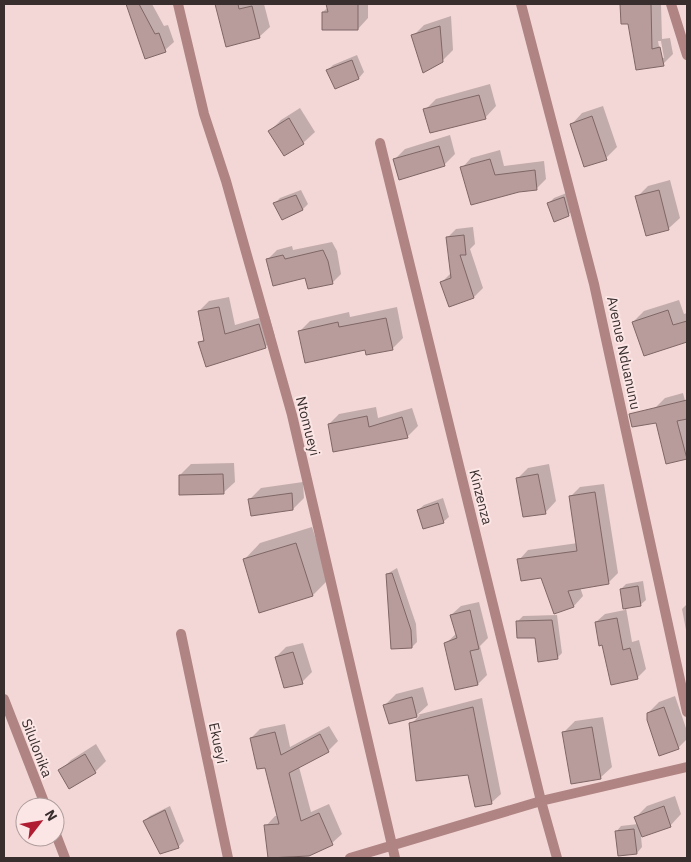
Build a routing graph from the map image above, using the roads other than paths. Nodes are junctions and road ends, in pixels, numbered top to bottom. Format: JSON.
{"nodes":[{"id":1,"x":178,"y":4,"type":"edge"},
{"id":2,"x":520,"y":4,"type":"edge"},
{"id":3,"x":671,"y":4,"type":"edge"},
{"id":4,"x":687,"y":55,"type":"edge"},
{"id":5,"x":380,"y":143,"type":"dead end"},
{"id":6,"x":180,"y":634,"type":"dead end"},
{"id":7,"x":4,"y":699,"type":"edge"},
{"id":8,"x":687,"y":712,"type":"edge"},
{"id":9,"x":687,"y":767,"type":"edge"},
{"id":10,"x":42,"y":797,"type":"edge"},
{"id":11,"x":540,"y":800,"type":"junction"},
{"id":12,"x":391,"y":844,"type":"junction"},
{"id":13,"x":228,"y":858,"type":"edge"},
{"id":14,"x":350,"y":858,"type":"edge"},
{"id":15,"x":395,"y":858,"type":"edge"},
{"id":16,"x":557,"y":858,"type":"edge"}],
"edges":[{"from":1,"to":12,"type":"street","name":"Ntomueyi"},
{"from":2,"to":8,"type":"street","name":"Avenue Nduanunu"},
{"from":3,"to":4,"type":"street"},
{"from":5,"to":11,"type":"street","name":"Kinzenza"},
{"from":6,"to":13,"type":"street","name":"Ekueyi"},
{"from":7,"to":10,"type":"street","name":"Silulonika"},
{"from":9,"to":11,"type":"street"},
{"from":11,"to":12,"type":"street"},
{"from":11,"to":16,"type":"street","name":"Kinzenza"},
{"from":12,"to":14,"type":"street"},
{"from":12,"to":15,"type":"street","name":"Ntomueyi"}]}
